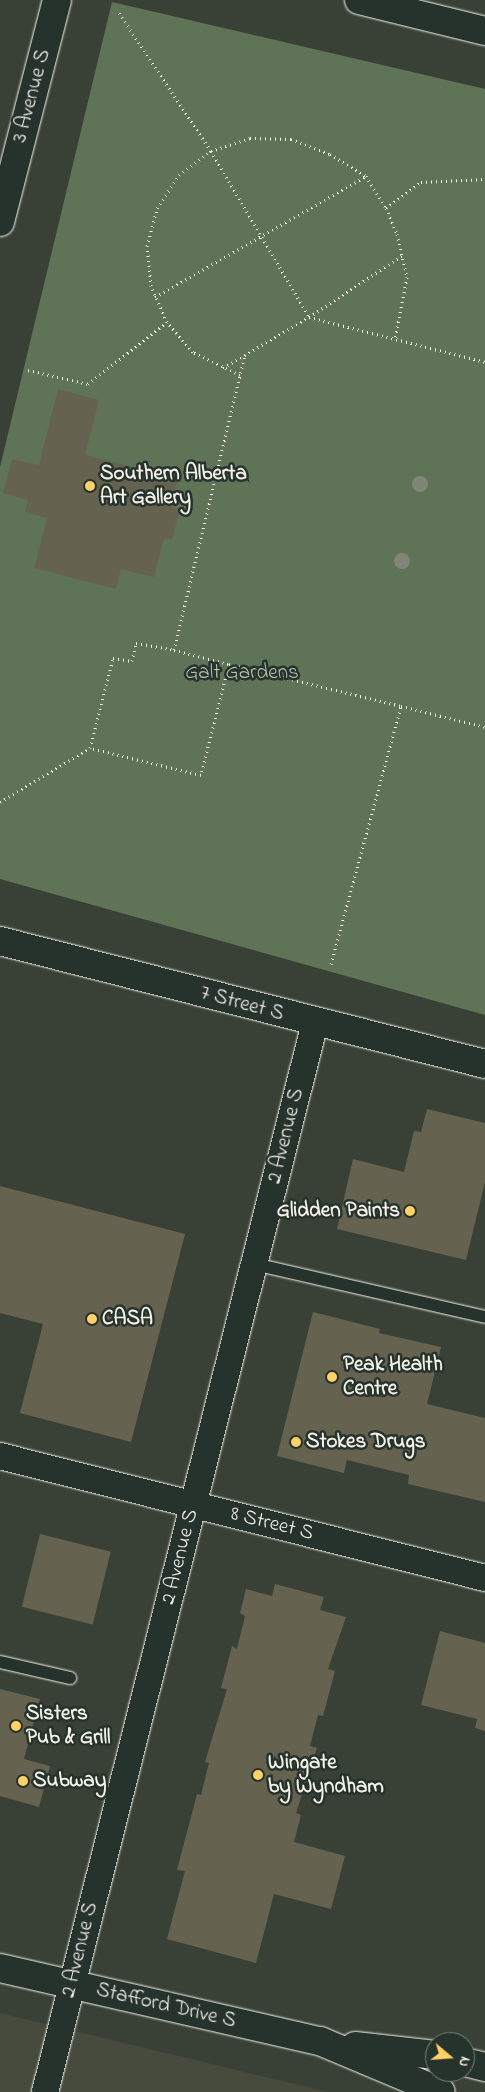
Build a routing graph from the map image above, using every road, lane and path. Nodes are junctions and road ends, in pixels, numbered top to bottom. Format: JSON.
{"nodes":[{"id":1,"x":57,"y":0,"type":"edge"},
{"id":2,"x":359,"y":0,"type":"edge"},
{"id":3,"x":119,"y":14,"type":"dead end"},
{"id":4,"x":485,"y":31,"type":"edge"},
{"id":5,"x":211,"y":150,"type":"junction"},
{"id":6,"x":366,"y":176,"type":"junction"},
{"id":7,"x":485,"y":180,"type":"edge"},
{"id":8,"x":386,"y":208,"type":"junction"},
{"id":9,"x":0,"y":222,"type":"edge"},
{"id":10,"x":261,"y":235,"type":"junction"},
{"id":11,"x":403,"y":255,"type":"junction"},
{"id":12,"x":155,"y":297,"type":"junction"},
{"id":13,"x":309,"y":317,"type":"junction"},
{"id":14,"x":166,"y":322,"type":"junction"},
{"id":15,"x":395,"y":339,"type":"junction"},
{"id":16,"x":245,"y":355,"type":"junction"},
{"id":17,"x":485,"y":362,"type":"edge"},
{"id":18,"x":223,"y":368,"type":"junction"},
{"id":19,"x":28,"y":370,"type":"dead end"},
{"id":20,"x":240,"y":375,"type":"junction"},
{"id":21,"x":174,"y":650,"type":"junction"},
{"id":22,"x":229,"y":664,"type":"junction"},
{"id":23,"x":401,"y":706,"type":"junction"},
{"id":24,"x":485,"y":727,"type":"edge"},
{"id":25,"x":90,"y":748,"type":"junction"},
{"id":26,"x":0,"y":802,"type":"edge"},
{"id":27,"x":0,"y":941,"type":"edge"},
{"id":28,"x":330,"y":964,"type":"dead end"},
{"id":29,"x":315,"y":1023,"type":"junction"},
{"id":30,"x":485,"y":1064,"type":"edge"},
{"id":31,"x":254,"y":1264,"type":"junction"},
{"id":32,"x":485,"y":1318,"type":"edge"},
{"id":33,"x":0,"y":1456,"type":"edge"},
{"id":34,"x":193,"y":1505,"type":"junction"},
{"id":35,"x":485,"y":1578,"type":"edge"},
{"id":36,"x":0,"y":1662,"type":"edge"},
{"id":37,"x":70,"y":1678,"type":"dead end"},
{"id":38,"x":0,"y":1968,"type":"edge"},
{"id":39,"x":71,"y":1984,"type":"junction"},
{"id":40,"x":331,"y":2044,"type":"junction"},
{"id":41,"x":425,"y":2054,"type":"edge"},
{"id":42,"x":45,"y":2092,"type":"edge"},
{"id":43,"x":441,"y":2092,"type":"edge"}],
"edges":[{"from":1,"to":9,"type":"main road","name":"3 Avenue S"},
{"from":2,"to":4,"type":"main road"},
{"from":3,"to":5,"type":"path"},
{"from":5,"to":6,"type":"path"},
{"from":5,"to":10,"type":"path"},
{"from":5,"to":12,"type":"path"},
{"from":6,"to":8,"type":"path"},
{"from":6,"to":10,"type":"path"},
{"from":7,"to":8,"type":"path"},
{"from":8,"to":11,"type":"path"},
{"from":10,"to":12,"type":"path"},
{"from":10,"to":13,"type":"path"},
{"from":11,"to":13,"type":"path"},
{"from":11,"to":15,"type":"path"},
{"from":12,"to":14,"type":"path"},
{"from":13,"to":15,"type":"path"},
{"from":13,"to":16,"type":"path"},
{"from":14,"to":18,"type":"path"},
{"from":14,"to":19,"type":"path"},
{"from":15,"to":17,"type":"path"},
{"from":16,"to":18,"type":"path"},
{"from":16,"to":20,"type":"path"},
{"from":18,"to":20,"type":"path"},
{"from":20,"to":21,"type":"path"},
{"from":21,"to":22,"type":"path"},
{"from":21,"to":25,"type":"path"},
{"from":22,"to":23,"type":"path"},
{"from":22,"to":25,"type":"path"},
{"from":23,"to":24,"type":"path"},
{"from":23,"to":28,"type":"path"},
{"from":25,"to":26,"type":"path"},
{"from":27,"to":29,"type":"main road","name":"7 Street S"},
{"from":29,"to":30,"type":"main road","name":"7 Street S"},
{"from":29,"to":31,"type":"street","name":"2 Avenue S"},
{"from":31,"to":32,"type":"lane"},
{"from":31,"to":34,"type":"street","name":"2 Avenue S"},
{"from":33,"to":34,"type":"street","name":"8 Street S"},
{"from":34,"to":35,"type":"street","name":"8 Street S"},
{"from":34,"to":39,"type":"street","name":"2 Avenue S"},
{"from":36,"to":37,"type":"lane"},
{"from":38,"to":39,"type":"main road","name":"Stafford Drive S"},
{"from":39,"to":40,"type":"main road","name":"Stafford Drive S"},
{"from":39,"to":42,"type":"street","name":"2 Avenue S"},
{"from":40,"to":41,"type":"main road","name":"Stafford Drive S"},
{"from":40,"to":43,"type":"main road","name":"Stafford Drive S"}]}
